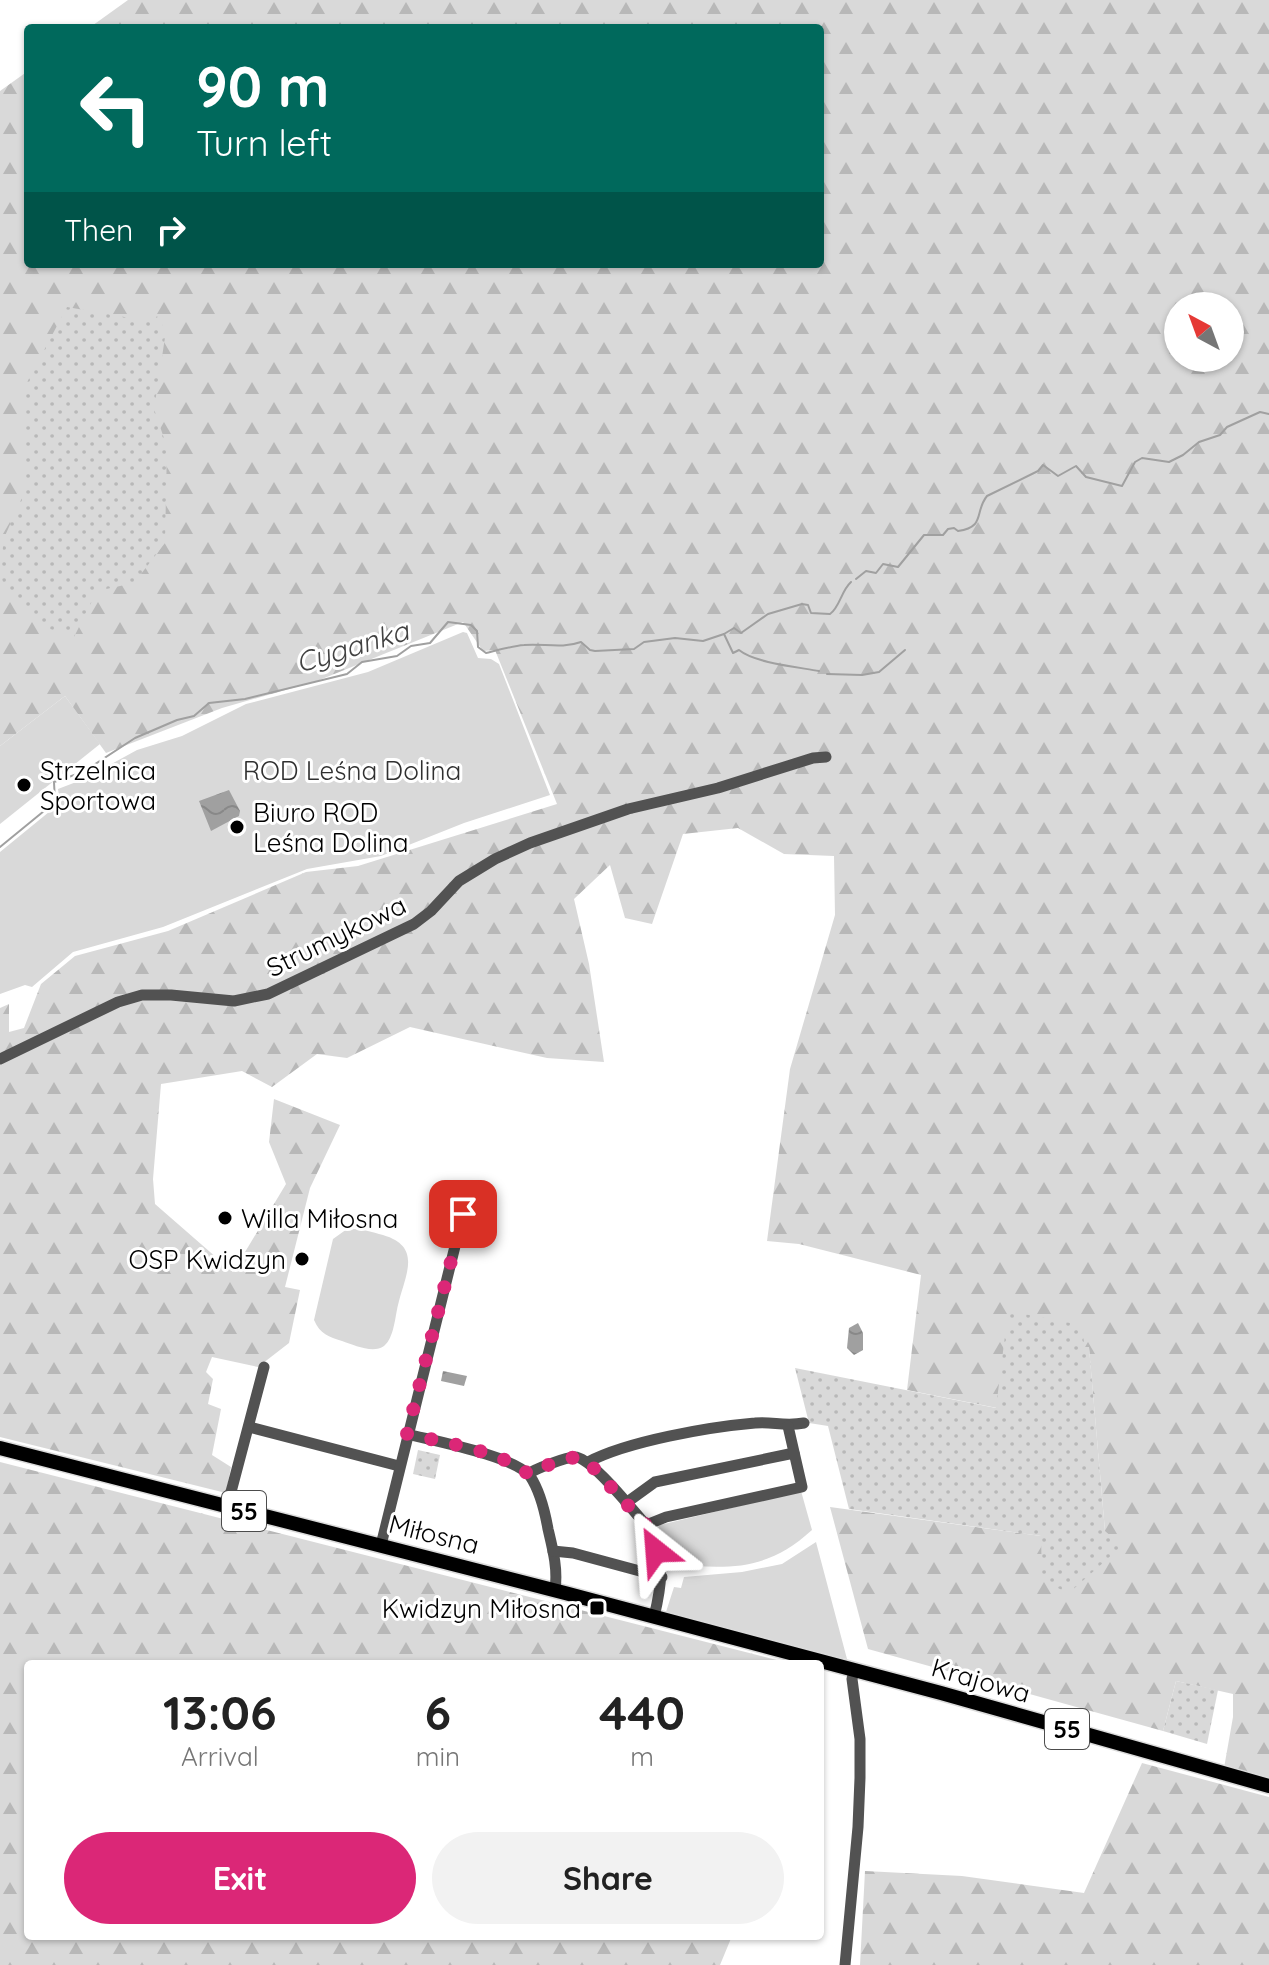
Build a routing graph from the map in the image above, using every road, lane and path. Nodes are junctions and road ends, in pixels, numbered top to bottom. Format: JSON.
{"nodes":[{"id":1,"x":826,"y":757,"type":"dead end"},
{"id":2,"x":0,"y":1059,"type":"edge"},
{"id":3,"x":463,"y":1214,"type":"dead end"},
{"id":4,"x":264,"y":1367,"type":"dead end"},
{"id":5,"x":804,"y":1423,"type":"dead end"},
{"id":6,"x":788,"y":1426,"type":"junction"},
{"id":7,"x":249,"y":1427,"type":"junction"},
{"id":8,"x":407,"y":1434,"type":"junction"},
{"id":9,"x":0,"y":1448,"type":"edge"},
{"id":10,"x":794,"y":1453,"type":"junction"},
{"id":11,"x":588,"y":1462,"type":"junction"},
{"id":12,"x":399,"y":1466,"type":"junction"},
{"id":13,"x":528,"y":1474,"type":"junction"},
{"id":14,"x":626,"y":1503,"type":"junction"},
{"id":15,"x":227,"y":1507,"type":"junction"},
{"id":16,"x":646,"y":1525,"type":"junction"},
{"id":17,"x":381,"y":1545,"type":"junction"},
{"id":18,"x":553,"y":1551,"type":"junction"},
{"id":19,"x":662,"y":1577,"type":"junction"},
{"id":20,"x":555,"y":1590,"type":"junction"},
{"id":21,"x":654,"y":1617,"type":"junction"},
{"id":22,"x":812,"y":1660,"type":"edge"},
{"id":23,"x":824,"y":1663,"type":"edge"},
{"id":24,"x":860,"y":1673,"type":"junction"},
{"id":25,"x":1269,"y":1786,"type":"edge"},
{"id":26,"x":845,"y":1965,"type":"edge"}],
"edges":[{"from":1,"to":2,"type":"street","name":"Strumykowa"},
{"from":3,"to":8,"type":"street"},
{"from":4,"to":7,"type":"street"},
{"from":5,"to":6,"type":"street"},
{"from":6,"to":10,"type":"street"},
{"from":6,"to":11,"type":"street"},
{"from":7,"to":12,"type":"street"},
{"from":7,"to":15,"type":"street"},
{"from":8,"to":12,"type":"street"},
{"from":8,"to":13,"type":"street"},
{"from":9,"to":15,"type":"main road","name":"Miłosna","number":"55"},
{"from":10,"to":14,"type":"street"},
{"from":10,"to":16,"type":"street"},
{"from":11,"to":13,"type":"street"},
{"from":11,"to":14,"type":"street"},
{"from":12,"to":17,"type":"street"},
{"from":13,"to":18,"type":"street"},
{"from":14,"to":16,"type":"street"},
{"from":15,"to":17,"type":"main road","name":"Miłosna","number":"55"},
{"from":16,"to":19,"type":"street"},
{"from":17,"to":20,"type":"main road","name":"Miłosna","number":"55"},
{"from":18,"to":19,"type":"street"},
{"from":18,"to":20,"type":"street"},
{"from":19,"to":21,"type":"street"},
{"from":20,"to":21,"type":"main road","name":"Miłosna","number":"55"},
{"from":21,"to":22,"type":"main road","name":"Miłosna","number":"55"},
{"from":23,"to":24,"type":"main road","name":"Miłosna","number":"55"},
{"from":24,"to":25,"type":"main road","name":"Krajowa","number":"55"},
{"from":24,"to":26,"type":"street"}]}
